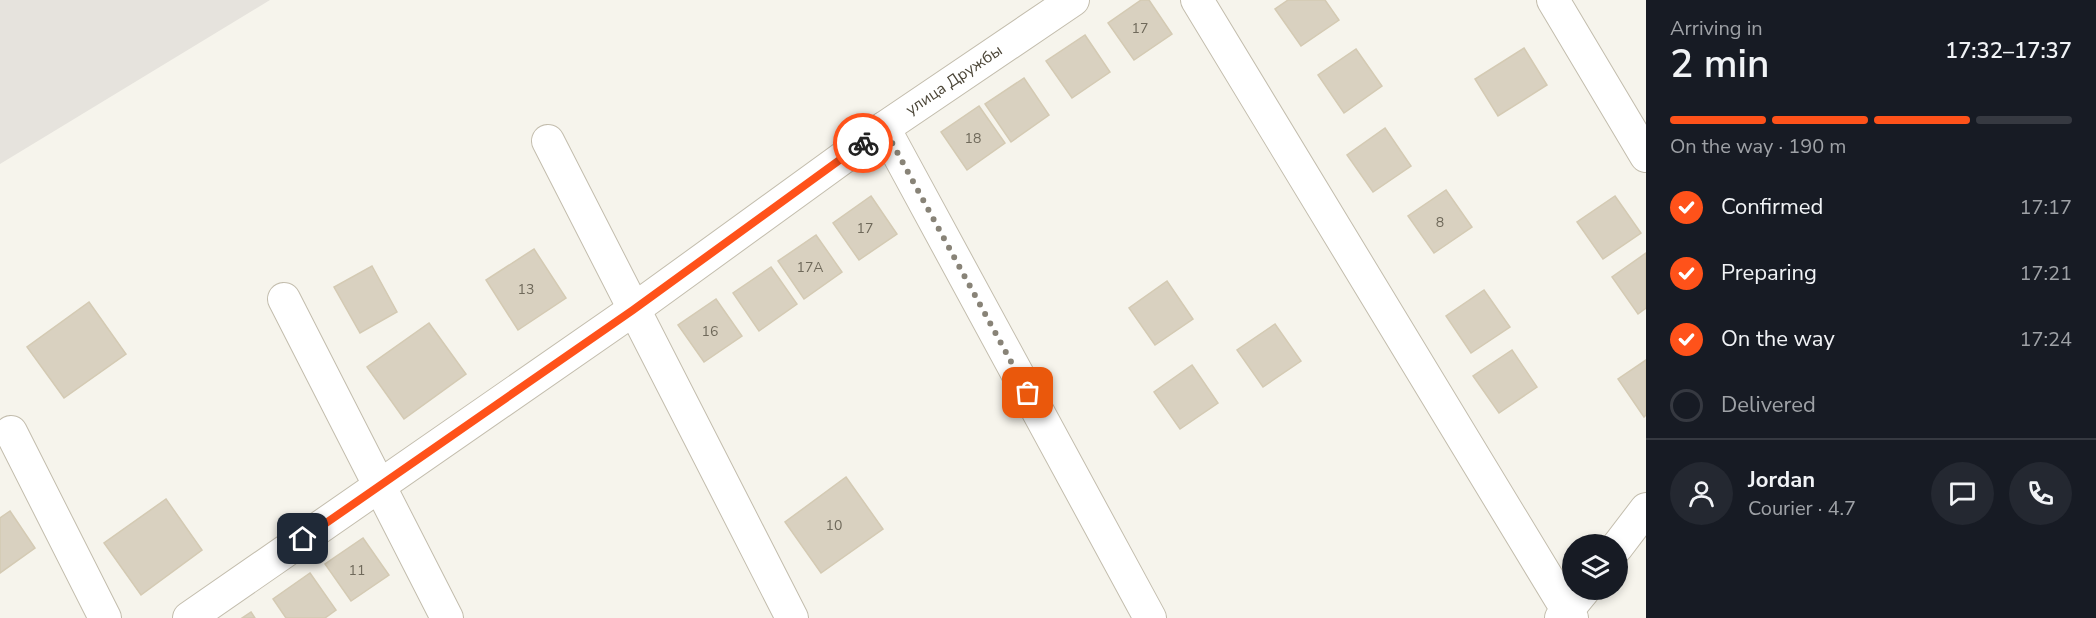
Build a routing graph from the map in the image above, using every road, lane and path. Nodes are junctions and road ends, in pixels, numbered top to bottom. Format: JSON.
{"nodes":[{"id":1,"x":1073,"y":0,"type":"edge"},
{"id":2,"x":1197,"y":0,"type":"edge"},
{"id":3,"x":1553,"y":0,"type":"edge"},
{"id":4,"x":884,"y":128,"type":"junction"},
{"id":5,"x":548,"y":141,"type":"dead end"},
{"id":6,"x":1646,"y":156,"type":"edge"},
{"id":7,"x":284,"y":299,"type":"dead end"},
{"id":8,"x":633,"y":310,"type":"junction"},
{"id":9,"x":12,"y":432,"type":"dead end"},
{"id":10,"x":379,"y":486,"type":"junction"},
{"id":11,"x":1646,"y":509,"type":"edge"},
{"id":12,"x":1627,"y":534,"type":"edge"},
{"id":13,"x":1571,"y":610,"type":"edge"},
{"id":14,"x":105,"y":618,"type":"edge"},
{"id":15,"x":189,"y":618,"type":"edge"},
{"id":16,"x":447,"y":618,"type":"edge"},
{"id":17,"x":792,"y":618,"type":"edge"},
{"id":18,"x":1150,"y":618,"type":"edge"}],
"edges":[{"from":1,"to":4,"type":"street","name":"улица Дружбы"},
{"from":2,"to":13,"type":"street"},
{"from":3,"to":6,"type":"street"},
{"from":4,"to":8,"type":"street","name":"улица Дружбы"},
{"from":4,"to":18,"type":"street"},
{"from":5,"to":8,"type":"street"},
{"from":7,"to":10,"type":"street"},
{"from":8,"to":10,"type":"street","name":"улица Дружбы"},
{"from":8,"to":17,"type":"street"},
{"from":9,"to":14,"type":"street"},
{"from":10,"to":15,"type":"street","name":"улица Дружбы"},
{"from":10,"to":16,"type":"street"},
{"from":11,"to":12,"type":"street"}]}
